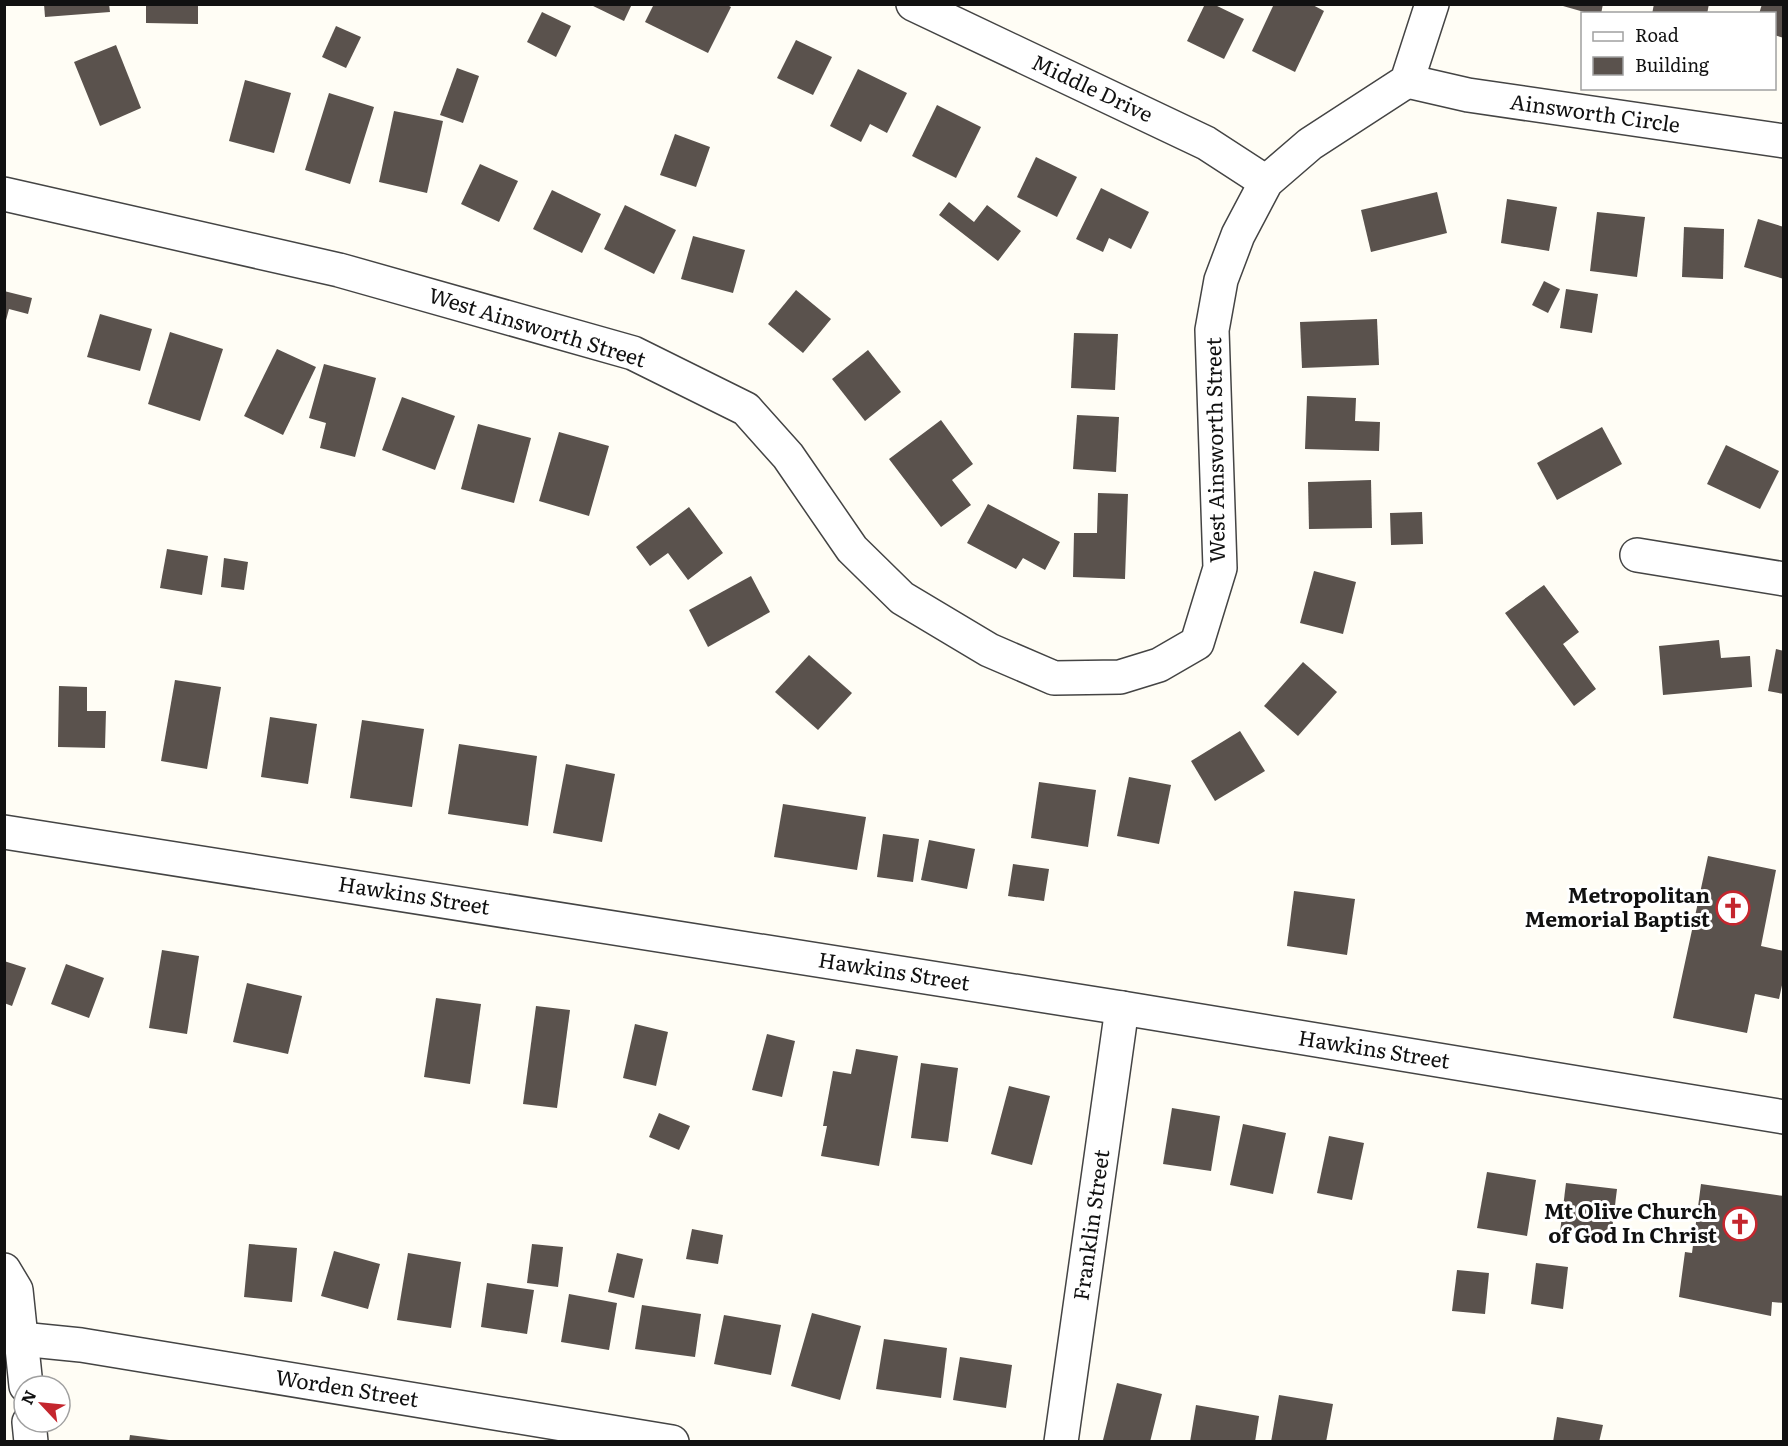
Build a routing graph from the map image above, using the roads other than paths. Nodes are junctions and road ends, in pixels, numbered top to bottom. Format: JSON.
{"nodes":[{"id":1,"x":913,"y":4,"type":"edge"},
{"id":2,"x":1432,"y":4,"type":"edge"},
{"id":3,"x":1407,"y":81,"type":"junction"},
{"id":4,"x":1784,"y":141,"type":"edge"},
{"id":5,"x":1266,"y":182,"type":"junction"},
{"id":6,"x":4,"y":194,"type":"edge"},
{"id":7,"x":1637,"y":555,"type":"dead end"},
{"id":8,"x":1784,"y":579,"type":"edge"},
{"id":9,"x":4,"y":832,"type":"edge"},
{"id":10,"x":1122,"y":1008,"type":"junction"},
{"id":11,"x":1784,"y":1117,"type":"edge"},
{"id":12,"x":4,"y":1270,"type":"edge"},
{"id":13,"x":21,"y":1339,"type":"junction"},
{"id":14,"x":25,"y":1374,"type":"edge"},
{"id":15,"x":672,"y":1442,"type":"edge"},
{"id":16,"x":1061,"y":1442,"type":"edge"}],
"edges":[{"from":1,"to":5,"type":"street","name":"Middle Drive"},
{"from":2,"to":3,"type":"street"},
{"from":3,"to":4,"type":"street","name":"Ainsworth Circle"},
{"from":3,"to":5,"type":"street"},
{"from":5,"to":6,"type":"street","name":"West Ainsworth Street"},
{"from":7,"to":8,"type":"street"},
{"from":9,"to":10,"type":"street","name":"Hawkins Street"},
{"from":10,"to":11,"type":"street","name":"Hawkins Street"},
{"from":10,"to":16,"type":"street","name":"Franklin Street"},
{"from":12,"to":13,"type":"street"},
{"from":13,"to":14,"type":"street"},
{"from":13,"to":15,"type":"street","name":"Worden Street"}]}
